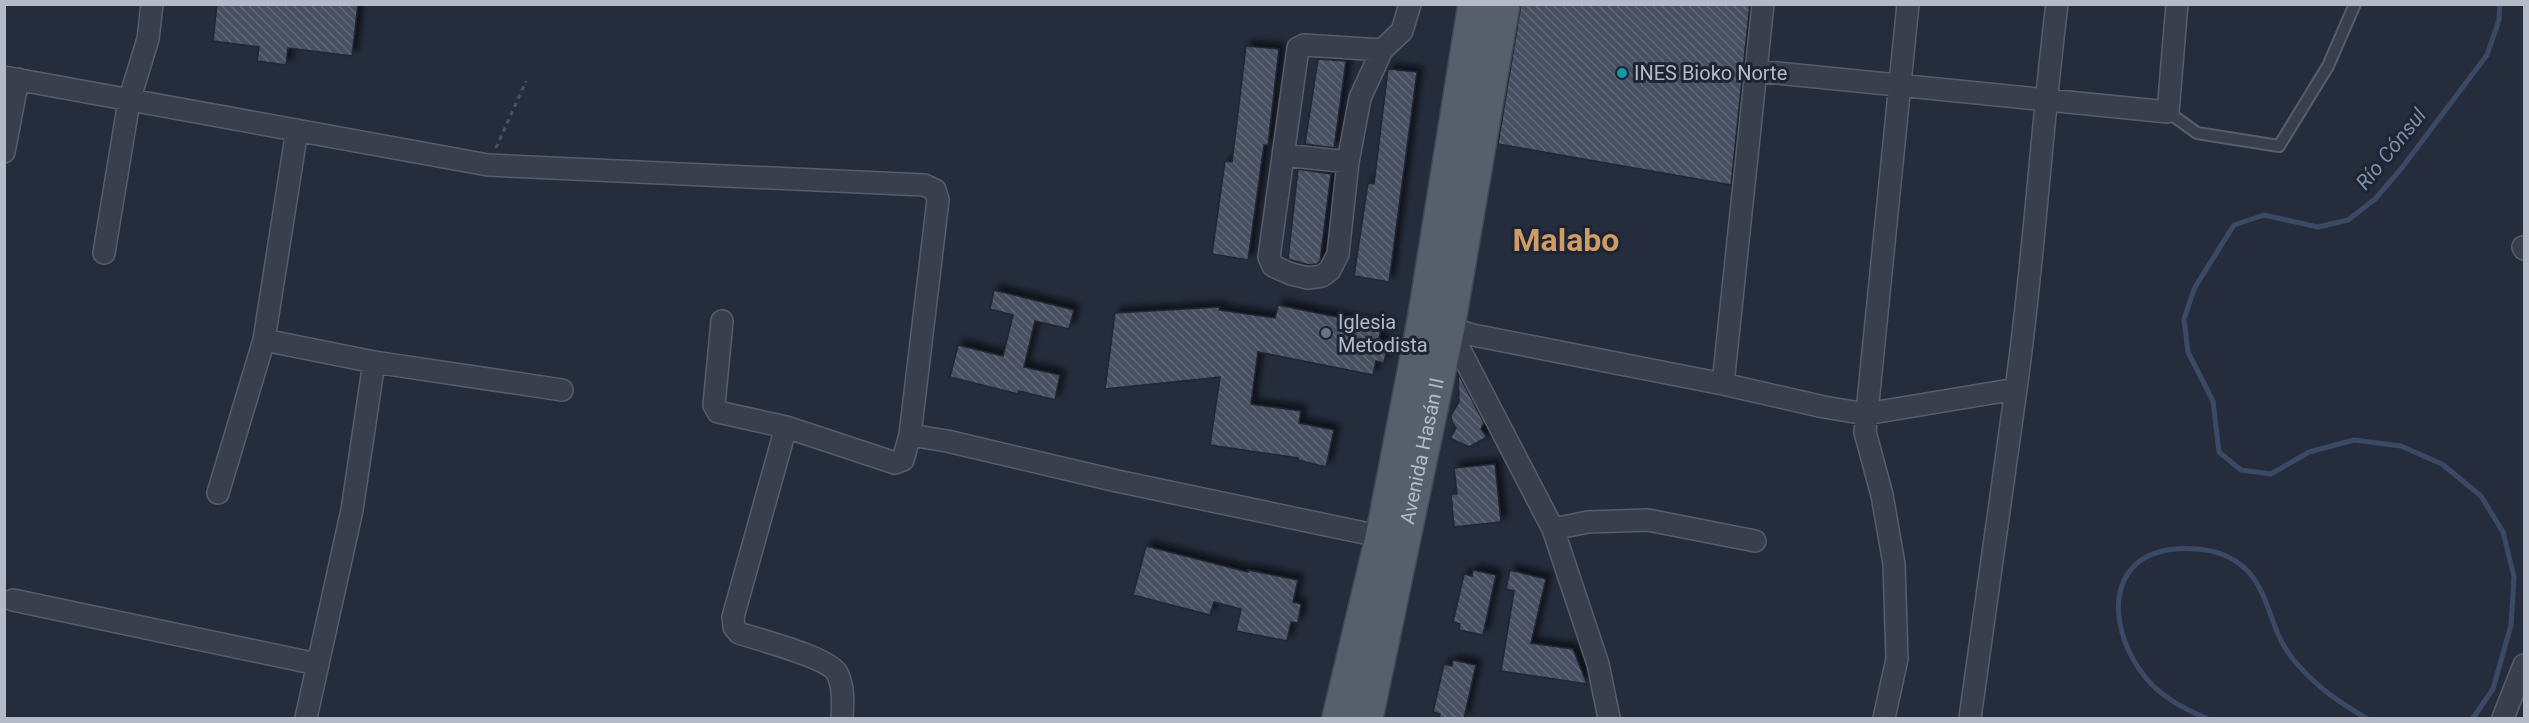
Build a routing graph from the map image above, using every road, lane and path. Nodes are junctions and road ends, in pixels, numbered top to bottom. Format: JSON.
{"nodes":[{"id":1,"x":152,"y":4,"type":"edge"},
{"id":2,"x":1410,"y":4,"type":"edge"},
{"id":3,"x":1475,"y":4,"type":"edge"},
{"id":4,"x":1503,"y":4,"type":"edge"},
{"id":5,"x":1763,"y":4,"type":"edge"},
{"id":6,"x":1908,"y":4,"type":"edge"},
{"id":7,"x":2057,"y":4,"type":"edge"},
{"id":8,"x":2177,"y":4,"type":"edge"},
{"id":9,"x":2355,"y":4,"type":"edge"},
{"id":10,"x":1382,"y":50,"type":"junction"},
{"id":11,"x":1757,"y":71,"type":"junction"},
{"id":12,"x":11,"y":78,"type":"edge"},
{"id":13,"x":526,"y":81,"type":"dead end"},
{"id":14,"x":1899,"y":86,"type":"junction"},
{"id":15,"x":2045,"y":100,"type":"junction"},
{"id":16,"x":129,"y":101,"type":"junction"},
{"id":17,"x":2168,"y":112,"type":"junction"},
{"id":18,"x":297,"y":130,"type":"junction"},
{"id":19,"x":4,"y":152,"type":"edge"},
{"id":20,"x":1284,"y":155,"type":"junction"},
{"id":21,"x":1348,"y":162,"type":"junction"},
{"id":22,"x":488,"y":165,"type":"junction"},
{"id":23,"x":104,"y":253,"type":"dead end"},
{"id":24,"x":722,"y":321,"type":"dead end"},
{"id":25,"x":1436,"y":324,"type":"junction"},
{"id":26,"x":264,"y":340,"type":"junction"},
{"id":27,"x":374,"y":362,"type":"junction"},
{"id":28,"x":1723,"y":384,"type":"junction"},
{"id":29,"x":2016,"y":388,"type":"junction"},
{"id":30,"x":562,"y":390,"type":"dead end"},
{"id":31,"x":1866,"y":414,"type":"junction"},
{"id":32,"x":786,"y":427,"type":"junction"},
{"id":33,"x":910,"y":435,"type":"junction"},
{"id":34,"x":218,"y":493,"type":"dead end"},
{"id":35,"x":1553,"y":529,"type":"junction"},
{"id":36,"x":1393,"y":539,"type":"junction"},
{"id":37,"x":1755,"y":541,"type":"dead end"},
{"id":38,"x":13,"y":600,"type":"dead end"},
{"id":39,"x":317,"y":664,"type":"junction"},
{"id":40,"x":2524,"y":665,"type":"edge"},
{"id":41,"x":2519,"y":696,"type":"edge"},
{"id":42,"x":306,"y":718,"type":"edge"},
{"id":43,"x":842,"y":718,"type":"edge"},
{"id":44,"x":1340,"y":718,"type":"edge"},
{"id":45,"x":1366,"y":718,"type":"edge"},
{"id":46,"x":1610,"y":718,"type":"edge"},
{"id":47,"x":1884,"y":718,"type":"edge"},
{"id":48,"x":1970,"y":718,"type":"edge"},
{"id":49,"x":2503,"y":718,"type":"edge"}],
"edges":[{"from":1,"to":16,"type":"street"},
{"from":2,"to":10,"type":"street"},
{"from":3,"to":25,"type":"main road","name":"Avenida Hasán II"},
{"from":4,"to":25,"type":"main road","name":"Avenida Hasán II"},
{"from":5,"to":11,"type":"street"},
{"from":6,"to":14,"type":"street"},
{"from":7,"to":15,"type":"street"},
{"from":8,"to":17,"type":"street"},
{"from":9,"to":17,"type":"lane"},
{"from":10,"to":20,"type":"street"},
{"from":10,"to":21,"type":"street"},
{"from":11,"to":14,"type":"street"},
{"from":11,"to":28,"type":"street"},
{"from":12,"to":16,"type":"street"},
{"from":12,"to":19,"type":"street"},
{"from":13,"to":22,"type":"path"},
{"from":14,"to":15,"type":"street"},
{"from":14,"to":31,"type":"street"},
{"from":15,"to":17,"type":"street"},
{"from":15,"to":29,"type":"street"},
{"from":16,"to":18,"type":"street"},
{"from":16,"to":23,"type":"street"},
{"from":18,"to":22,"type":"street"},
{"from":18,"to":26,"type":"street"},
{"from":20,"to":21,"type":"street"},
{"from":20,"to":21,"type":"street"},
{"from":22,"to":33,"type":"street"},
{"from":24,"to":32,"type":"street"},
{"from":25,"to":28,"type":"street"},
{"from":25,"to":35,"type":"street"},
{"from":25,"to":36,"type":"main road","name":"Avenida Hasán II"},
{"from":26,"to":27,"type":"street"},
{"from":26,"to":34,"type":"street"},
{"from":27,"to":30,"type":"street"},
{"from":27,"to":39,"type":"street"},
{"from":28,"to":31,"type":"street"},
{"from":29,"to":31,"type":"street"},
{"from":29,"to":48,"type":"street"},
{"from":31,"to":47,"type":"street"},
{"from":32,"to":33,"type":"street"},
{"from":32,"to":43,"type":"street"},
{"from":33,"to":36,"type":"street"},
{"from":35,"to":37,"type":"street"},
{"from":35,"to":46,"type":"street"},
{"from":36,"to":44,"type":"main road","name":"Avenida Hasán II"},
{"from":36,"to":45,"type":"main road","name":"Avenida Hasán II"},
{"from":38,"to":39,"type":"street"},
{"from":39,"to":42,"type":"street"},
{"from":40,"to":41,"type":"street"},
{"from":41,"to":49,"type":"street"}]}
